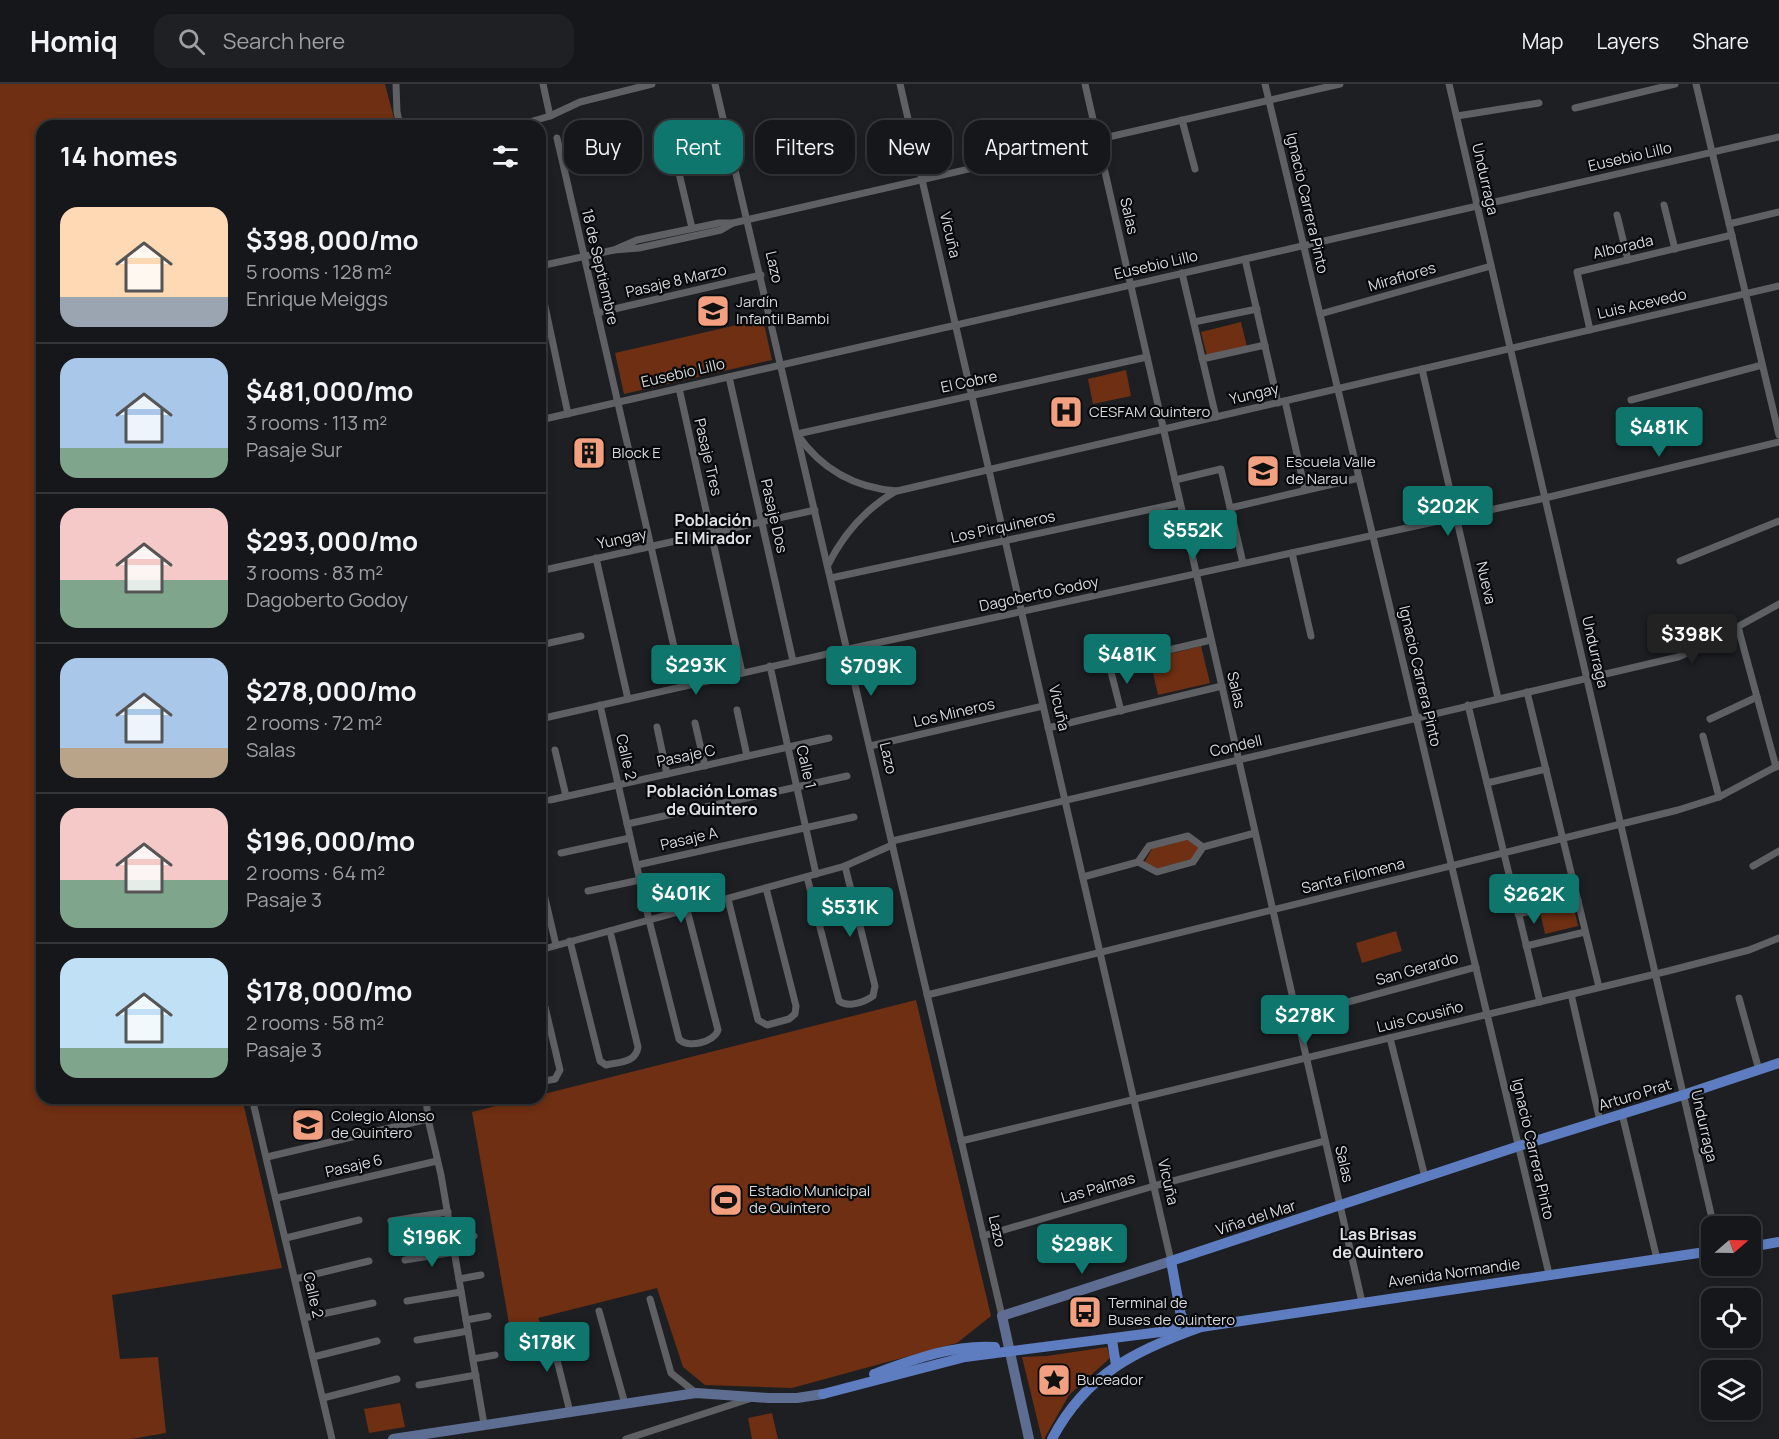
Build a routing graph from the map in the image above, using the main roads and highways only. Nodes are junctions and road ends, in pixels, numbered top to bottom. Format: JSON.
{"nodes":[{"id":1,"x":1779,"y":1063,"type":"edge"},
{"id":2,"x":1519,"y":1146,"type":"joint"},
{"id":3,"x":1779,"y":1242,"type":"edge"},
{"id":4,"x":1761,"y":1245,"type":"edge"},
{"id":5,"x":1701,"y":1253,"type":"edge"},
{"id":6,"x":1171,"y":1261,"type":"junction"},
{"id":7,"x":1002,"y":1316,"type":"joint"},
{"id":8,"x":1181,"y":1316,"type":"junction"},
{"id":9,"x":1201,"y":1327,"type":"junction"},
{"id":10,"x":1112,"y":1340,"type":"junction"},
{"id":11,"x":961,"y":1348,"type":"junction"},
{"id":12,"x":1010,"y":1350,"type":"junction"},
{"id":13,"x":947,"y":1361,"type":"junction"},
{"id":14,"x":1116,"y":1365,"type":"junction"},
{"id":15,"x":823,"y":1394,"type":"junction"},
{"id":16,"x":393,"y":1439,"type":"edge"},
{"id":17,"x":1029,"y":1439,"type":"edge"},
{"id":18,"x":1052,"y":1439,"type":"edge"}],
"edges":[{"from":1,"to":2,"type":"main road","name":"Arturo Prat"},
{"from":2,"to":6,"type":"main road","name":"Viña del Mar"},
{"from":3,"to":4,"type":"main road"},
{"from":5,"to":9,"type":"main road","name":"Avenida Normandie"},
{"from":6,"to":7,"type":"main road","name":"Viña del Mar"},
{"from":6,"to":8,"type":"main road","name":"Vicuña"},
{"from":7,"to":12,"type":"main road","name":"Lazo"},
{"from":8,"to":9,"type":"main road"},
{"from":8,"to":10,"type":"main road"},
{"from":9,"to":14,"type":"main road","name":"Avenida Normandie"},
{"from":10,"to":12,"type":"main road"},
{"from":10,"to":14,"type":"main road"},
{"from":11,"to":12,"type":"main road"},
{"from":11,"to":13,"type":"main road"},
{"from":11,"to":15,"type":"main road"},
{"from":12,"to":13,"type":"main road"},
{"from":12,"to":17,"type":"main road","name":"Lazo"},
{"from":13,"to":15,"type":"main road"},
{"from":14,"to":18,"type":"main road","name":"Avenida Normandie"},
{"from":15,"to":16,"type":"main road"}]}
